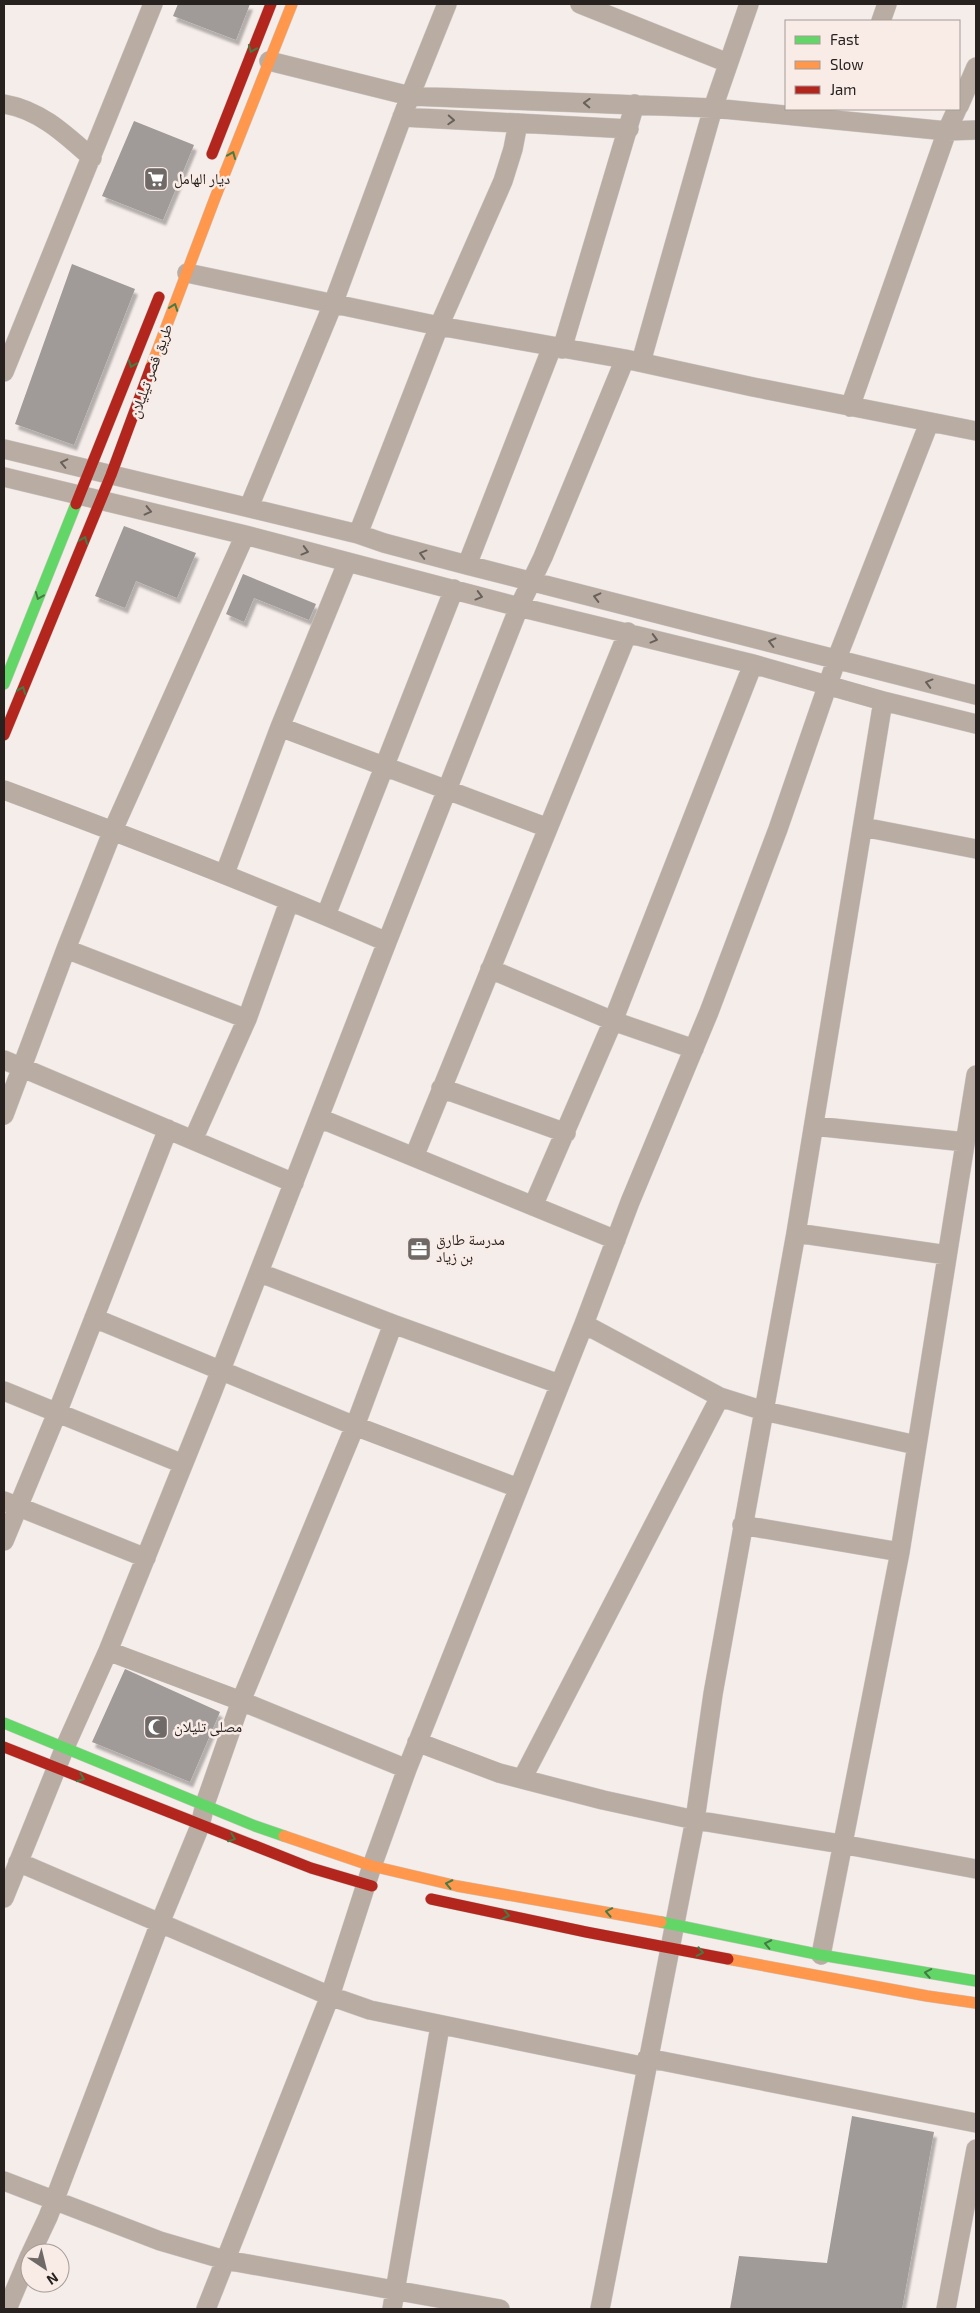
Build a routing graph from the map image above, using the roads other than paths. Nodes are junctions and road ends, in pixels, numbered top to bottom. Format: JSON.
{"nodes":[{"id":1,"x":153,"y":4,"type":"edge"},
{"id":2,"x":271,"y":4,"type":"edge"},
{"id":3,"x":292,"y":4,"type":"edge"},
{"id":4,"x":448,"y":4,"type":"edge"},
{"id":5,"x":580,"y":4,"type":"edge"},
{"id":6,"x":748,"y":4,"type":"edge"},
{"id":7,"x":887,"y":4,"type":"edge"},
{"id":8,"x":880,"y":20,"type":"edge"},
{"id":9,"x":269,"y":61,"type":"junction"},
{"id":10,"x":728,"y":63,"type":"junction"},
{"id":11,"x":976,"y":67,"type":"edge"},
{"id":12,"x":410,"y":96,"type":"junction"},
{"id":13,"x":960,"y":103,"type":"edge"},
{"id":14,"x":4,"y":104,"type":"edge"},
{"id":15,"x":635,"y":104,"type":"junction"},
{"id":16,"x":713,"y":108,"type":"junction"},
{"id":17,"x":957,"y":110,"type":"edge"},
{"id":18,"x":846,"y":115,"type":"edge"},
{"id":19,"x":402,"y":118,"type":"junction"},
{"id":20,"x":518,"y":123,"type":"junction"},
{"id":21,"x":629,"y":129,"type":"junction"},
{"id":22,"x":976,"y":130,"type":"edge"},
{"id":23,"x":947,"y":132,"type":"junction"},
{"id":24,"x":92,"y":158,"type":"junction"},
{"id":25,"x":209,"y":163,"type":"dead end"},
{"id":26,"x":187,"y":273,"type":"junction"},
{"id":27,"x":164,"y":285,"type":"dead end"},
{"id":28,"x":333,"y":304,"type":"junction"},
{"id":29,"x":439,"y":326,"type":"junction"},
{"id":30,"x":557,"y":348,"type":"junction"},
{"id":31,"x":633,"y":360,"type":"junction"},
{"id":32,"x":4,"y":372,"type":"edge"},
{"id":33,"x":850,"y":407,"type":"junction"},
{"id":34,"x":929,"y":423,"type":"junction"},
{"id":35,"x":976,"y":431,"type":"edge"},
{"id":36,"x":4,"y":450,"type":"edge"},
{"id":37,"x":89,"y":470,"type":"junction"},
{"id":38,"x":111,"y":475,"type":"junction"},
{"id":39,"x":4,"y":477,"type":"edge"},
{"id":40,"x":80,"y":495,"type":"junction"},
{"id":41,"x":100,"y":500,"type":"junction"},
{"id":42,"x":249,"y":507,"type":"junction"},
{"id":43,"x":358,"y":534,"type":"junction"},
{"id":44,"x":246,"y":535,"type":"junction"},
{"id":45,"x":347,"y":563,"type":"junction"},
{"id":46,"x":467,"y":565,"type":"junction"},
{"id":47,"x":531,"y":580,"type":"junction"},
{"id":48,"x":454,"y":589,"type":"junction"},
{"id":49,"x":520,"y":607,"type":"junction"},
{"id":50,"x":628,"y":632,"type":"junction"},
{"id":51,"x":836,"y":658,"type":"junction"},
{"id":52,"x":753,"y":664,"type":"junction"},
{"id":53,"x":4,"y":684,"type":"edge"},
{"id":54,"x":827,"y":685,"type":"junction"},
{"id":55,"x":976,"y":695,"type":"edge"},
{"id":56,"x":882,"y":701,"type":"junction"},
{"id":57,"x":976,"y":724,"type":"edge"},
{"id":58,"x":280,"y":727,"type":"junction"},
{"id":59,"x":4,"y":735,"type":"edge"},
{"id":60,"x":386,"y":767,"type":"junction"},
{"id":61,"x":447,"y":789,"type":"junction"},
{"id":62,"x":4,"y":790,"type":"edge"},
{"id":63,"x":863,"y":827,"type":"junction"},
{"id":64,"x":548,"y":828,"type":"junction"},
{"id":65,"x":113,"y":830,"type":"junction"},
{"id":66,"x":976,"y":849,"type":"edge"},
{"id":67,"x":225,"y":873,"type":"junction"},
{"id":68,"x":290,"y":902,"type":"junction"},
{"id":69,"x":326,"y":915,"type":"junction"},
{"id":70,"x":387,"y":942,"type":"junction"},
{"id":71,"x":66,"y":949,"type":"junction"},
{"id":72,"x":490,"y":969,"type":"junction"},
{"id":73,"x":247,"y":1019,"type":"junction"},
{"id":74,"x":612,"y":1021,"type":"junction"},
{"id":75,"x":694,"y":1049,"type":"junction"},
{"id":76,"x":4,"y":1060,"type":"edge"},
{"id":77,"x":22,"y":1068,"type":"junction"},
{"id":78,"x":976,"y":1075,"type":"edge"},
{"id":79,"x":441,"y":1088,"type":"junction"},
{"id":80,"x":4,"y":1115,"type":"edge"},
{"id":81,"x":319,"y":1118,"type":"junction"},
{"id":82,"x":814,"y":1126,"type":"junction"},
{"id":83,"x":168,"y":1130,"type":"junction"},
{"id":84,"x":566,"y":1133,"type":"junction"},
{"id":85,"x":193,"y":1140,"type":"junction"},
{"id":86,"x":965,"y":1142,"type":"junction"},
{"id":87,"x":414,"y":1157,"type":"junction"},
{"id":88,"x":294,"y":1182,"type":"junction"},
{"id":89,"x":534,"y":1206,"type":"junction"},
{"id":90,"x":796,"y":1233,"type":"junction"},
{"id":91,"x":616,"y":1240,"type":"junction"},
{"id":92,"x":947,"y":1254,"type":"junction"},
{"id":93,"x":260,"y":1273,"type":"junction"},
{"id":94,"x":94,"y":1318,"type":"junction"},
{"id":95,"x":393,"y":1324,"type":"junction"},
{"id":96,"x":584,"y":1324,"type":"junction"},
{"id":97,"x":220,"y":1371,"type":"junction"},
{"id":98,"x":559,"y":1384,"type":"junction"},
{"id":99,"x":4,"y":1391,"type":"edge"},
{"id":100,"x":720,"y":1397,"type":"junction"},
{"id":101,"x":764,"y":1411,"type":"junction"},
{"id":102,"x":57,"y":1413,"type":"junction"},
{"id":103,"x":355,"y":1426,"type":"junction"},
{"id":104,"x":916,"y":1445,"type":"junction"},
{"id":105,"x":183,"y":1464,"type":"junction"},
{"id":106,"x":518,"y":1488,"type":"junction"},
{"id":107,"x":10,"y":1504,"type":"edge"},
{"id":108,"x":742,"y":1525,"type":"junction"},
{"id":109,"x":4,"y":1541,"type":"edge"},
{"id":110,"x":900,"y":1552,"type":"junction"},
{"id":111,"x":146,"y":1558,"type":"junction"},
{"id":112,"x":108,"y":1651,"type":"junction"},
{"id":113,"x":241,"y":1701,"type":"junction"},
{"id":114,"x":4,"y":1723,"type":"edge"},
{"id":115,"x":418,"y":1742,"type":"junction"},
{"id":116,"x":4,"y":1747,"type":"edge"},
{"id":117,"x":65,"y":1747,"type":"junction"},
{"id":118,"x":57,"y":1768,"type":"junction"},
{"id":119,"x":407,"y":1770,"type":"junction"},
{"id":120,"x":522,"y":1779,"type":"junction"},
{"id":121,"x":205,"y":1804,"type":"junction"},
{"id":122,"x":695,"y":1820,"type":"junction"},
{"id":123,"x":200,"y":1826,"type":"junction"},
{"id":124,"x":841,"y":1844,"type":"junction"},
{"id":125,"x":18,"y":1862,"type":"junction"},
{"id":126,"x":976,"y":1870,"type":"edge"},
{"id":127,"x":373,"y":1880,"type":"junction"},
{"id":128,"x":418,"y":1897,"type":"dead end"},
{"id":129,"x":4,"y":1898,"type":"edge"},
{"id":130,"x":160,"y":1923,"type":"junction"},
{"id":131,"x":676,"y":1925,"type":"junction"},
{"id":132,"x":672,"y":1947,"type":"junction"},
{"id":133,"x":821,"y":1955,"type":"junction"},
{"id":134,"x":976,"y":1981,"type":"edge"},
{"id":135,"x":330,"y":1996,"type":"junction"},
{"id":136,"x":976,"y":2003,"type":"edge"},
{"id":137,"x":440,"y":2026,"type":"junction"},
{"id":138,"x":646,"y":2063,"type":"junction"},
{"id":139,"x":976,"y":2123,"type":"edge"},
{"id":140,"x":976,"y":2149,"type":"edge"},
{"id":141,"x":4,"y":2181,"type":"edge"},
{"id":142,"x":53,"y":2201,"type":"junction"},
{"id":143,"x":35,"y":2243,"type":"edge"},
{"id":144,"x":224,"y":2260,"type":"junction"},
{"id":145,"x":20,"y":2278,"type":"edge"},
{"id":146,"x":394,"y":2300,"type":"edge"},
{"id":147,"x":7,"y":2309,"type":"edge"},
{"id":148,"x":206,"y":2309,"type":"edge"},
{"id":149,"x":500,"y":2309,"type":"edge"},
{"id":150,"x":600,"y":2309,"type":"edge"},
{"id":151,"x":946,"y":2309,"type":"edge"}],
"edges":[{"from":1,"to":24,"type":"street"},
{"from":2,"to":25,"type":"main road","one_way":true},
{"from":3,"to":9,"type":"main road","name":"طريق قصر تيليلان"},
{"from":4,"to":12,"type":"street"},
{"from":5,"to":10,"type":"street"},
{"from":6,"to":10,"type":"street"},
{"from":7,"to":8,"type":"street"},
{"from":9,"to":12,"type":"street"},
{"from":26,"to":9,"type":"main road","name":"طريق قصر تيليلان","one_way":true},
{"from":10,"to":16,"type":"street"},
{"from":11,"to":13,"type":"street"},
{"from":15,"to":12,"type":"street","one_way":true},
{"from":12,"to":19,"type":"street"},
{"from":14,"to":24,"type":"street"},
{"from":15,"to":16,"type":"street"},
{"from":15,"to":21,"type":"street"},
{"from":16,"to":18,"type":"street"},
{"from":16,"to":31,"type":"street"},
{"from":17,"to":23,"type":"street"},
{"from":18,"to":23,"type":"street"},
{"from":19,"to":20,"type":"street","one_way":true},
{"from":19,"to":28,"type":"street"},
{"from":20,"to":21,"type":"street"},
{"from":20,"to":29,"type":"street"},
{"from":21,"to":30,"type":"street"},
{"from":22,"to":23,"type":"street"},
{"from":23,"to":33,"type":"street"},
{"from":24,"to":32,"type":"street"},
{"from":26,"to":28,"type":"street"},
{"from":38,"to":26,"type":"main road","name":"طريق قصر تيليلان","one_way":true},
{"from":27,"to":37,"type":"main road","name":"طريق قصر تيليلان","one_way":true},
{"from":28,"to":29,"type":"street"},
{"from":28,"to":42,"type":"street"},
{"from":29,"to":30,"type":"street"},
{"from":29,"to":43,"type":"street"},
{"from":30,"to":31,"type":"street"},
{"from":30,"to":46,"type":"street"},
{"from":31,"to":33,"type":"street"},
{"from":31,"to":47,"type":"street"},
{"from":33,"to":34,"type":"street"},
{"from":34,"to":35,"type":"street"},
{"from":34,"to":51,"type":"street"},
{"from":37,"to":36,"type":"street","one_way":true},
{"from":37,"to":38,"type":"street"},
{"from":37,"to":40,"type":"main road","name":"طريق قصر تيليلان"},
{"from":38,"to":41,"type":"main road","name":"طريق قصر تيليلان"},
{"from":38,"to":42,"type":"street"},
{"from":39,"to":40,"type":"street"},
{"from":40,"to":41,"type":"street"},
{"from":40,"to":53,"type":"main road","name":"طريق قصر تيليلان","one_way":true},
{"from":41,"to":44,"type":"street","one_way":true},
{"from":59,"to":41,"type":"main road","name":"طريق قصر تيليلان","one_way":true},
{"from":42,"to":43,"type":"street"},
{"from":46,"to":43,"type":"street","one_way":true},
{"from":44,"to":45,"type":"street","one_way":true},
{"from":44,"to":65,"type":"street"},
{"from":45,"to":48,"type":"street"},
{"from":45,"to":58,"type":"street"},
{"from":46,"to":47,"type":"street"},
{"from":47,"to":49,"type":"street"},
{"from":51,"to":47,"type":"street","one_way":true},
{"from":48,"to":49,"type":"street","one_way":true},
{"from":48,"to":60,"type":"street"},
{"from":49,"to":50,"type":"street"},
{"from":49,"to":61,"type":"street"},
{"from":50,"to":52,"type":"street","one_way":true},
{"from":50,"to":64,"type":"street"},
{"from":51,"to":54,"type":"street"},
{"from":55,"to":51,"type":"street","one_way":true},
{"from":52,"to":54,"type":"street"},
{"from":52,"to":74,"type":"street"},
{"from":54,"to":56,"type":"street"},
{"from":54,"to":75,"type":"street"},
{"from":56,"to":57,"type":"street"},
{"from":56,"to":63,"type":"street"},
{"from":58,"to":60,"type":"street"},
{"from":58,"to":67,"type":"street"},
{"from":60,"to":61,"type":"street"},
{"from":60,"to":69,"type":"street"},
{"from":61,"to":64,"type":"street"},
{"from":61,"to":70,"type":"street"},
{"from":62,"to":65,"type":"street"},
{"from":63,"to":66,"type":"street"},
{"from":63,"to":82,"type":"street"},
{"from":64,"to":72,"type":"street"},
{"from":65,"to":67,"type":"street"},
{"from":65,"to":71,"type":"street"},
{"from":67,"to":68,"type":"street"},
{"from":68,"to":69,"type":"street"},
{"from":68,"to":73,"type":"street"},
{"from":69,"to":70,"type":"street"},
{"from":70,"to":81,"type":"street"},
{"from":71,"to":73,"type":"street"},
{"from":71,"to":77,"type":"street"},
{"from":72,"to":74,"type":"street"},
{"from":72,"to":79,"type":"street"},
{"from":73,"to":85,"type":"street"},
{"from":74,"to":75,"type":"street"},
{"from":74,"to":84,"type":"street"},
{"from":75,"to":91,"type":"street"},
{"from":76,"to":77,"type":"street"},
{"from":77,"to":80,"type":"street"},
{"from":77,"to":83,"type":"street"},
{"from":78,"to":86,"type":"street"},
{"from":79,"to":84,"type":"street"},
{"from":79,"to":87,"type":"street"},
{"from":81,"to":87,"type":"street"},
{"from":81,"to":88,"type":"street"},
{"from":82,"to":86,"type":"street"},
{"from":82,"to":90,"type":"street"},
{"from":83,"to":85,"type":"street"},
{"from":83,"to":94,"type":"street"},
{"from":84,"to":89,"type":"street"},
{"from":85,"to":88,"type":"street"},
{"from":86,"to":92,"type":"street"},
{"from":87,"to":89,"type":"street"},
{"from":88,"to":93,"type":"street"},
{"from":89,"to":91,"type":"street"},
{"from":90,"to":92,"type":"street"},
{"from":90,"to":101,"type":"street"},
{"from":91,"to":96,"type":"street"},
{"from":92,"to":104,"type":"street"},
{"from":93,"to":95,"type":"street"},
{"from":93,"to":97,"type":"street"},
{"from":94,"to":97,"type":"street"},
{"from":94,"to":102,"type":"street"},
{"from":95,"to":98,"type":"street"},
{"from":95,"to":103,"type":"street"},
{"from":96,"to":98,"type":"street"},
{"from":96,"to":100,"type":"street"},
{"from":97,"to":103,"type":"street"},
{"from":97,"to":105,"type":"street"},
{"from":98,"to":106,"type":"street"},
{"from":99,"to":102,"type":"street"},
{"from":100,"to":101,"type":"street"},
{"from":100,"to":120,"type":"street"},
{"from":101,"to":104,"type":"street"},
{"from":101,"to":108,"type":"street"},
{"from":102,"to":105,"type":"street"},
{"from":102,"to":107,"type":"street"},
{"from":103,"to":106,"type":"street"},
{"from":103,"to":113,"type":"street"},
{"from":104,"to":110,"type":"street"},
{"from":105,"to":111,"type":"street"},
{"from":106,"to":115,"type":"street"},
{"from":107,"to":109,"type":"street"},
{"from":107,"to":111,"type":"street"},
{"from":108,"to":110,"type":"street"},
{"from":108,"to":122,"type":"street"},
{"from":110,"to":124,"type":"street"},
{"from":111,"to":112,"type":"street"},
{"from":112,"to":113,"type":"street"},
{"from":112,"to":117,"type":"street"},
{"from":113,"to":119,"type":"street"},
{"from":113,"to":121,"type":"street"},
{"from":114,"to":117,"type":"main road"},
{"from":115,"to":119,"type":"street"},
{"from":115,"to":120,"type":"street"},
{"from":116,"to":118,"type":"main road"},
{"from":117,"to":118,"type":"street"},
{"from":117,"to":121,"type":"main road"},
{"from":118,"to":123,"type":"main road","one_way":true},
{"from":118,"to":125,"type":"street"},
{"from":119,"to":127,"type":"street"},
{"from":120,"to":122,"type":"street"},
{"from":121,"to":123,"type":"street"},
{"from":121,"to":127,"type":"main road"},
{"from":122,"to":124,"type":"street"},
{"from":122,"to":131,"type":"street"},
{"from":123,"to":127,"type":"main road","one_way":true},
{"from":123,"to":130,"type":"street"},
{"from":124,"to":126,"type":"street"},
{"from":124,"to":133,"type":"street"},
{"from":125,"to":129,"type":"street"},
{"from":125,"to":130,"type":"street"},
{"from":131,"to":127,"type":"main road","one_way":true},
{"from":127,"to":135,"type":"street"},
{"from":128,"to":132,"type":"main road","one_way":true},
{"from":130,"to":135,"type":"street"},
{"from":130,"to":142,"type":"street"},
{"from":131,"to":132,"type":"street"},
{"from":133,"to":131,"type":"main road","one_way":true},
{"from":132,"to":136,"type":"main road","one_way":true},
{"from":132,"to":138,"type":"street"},
{"from":134,"to":133,"type":"main road","one_way":true},
{"from":135,"to":137,"type":"street"},
{"from":135,"to":144,"type":"street"},
{"from":137,"to":138,"type":"street"},
{"from":137,"to":146,"type":"street"},
{"from":138,"to":139,"type":"street"},
{"from":138,"to":150,"type":"street"},
{"from":140,"to":151,"type":"street"},
{"from":141,"to":142,"type":"street"},
{"from":142,"to":143,"type":"street"},
{"from":142,"to":144,"type":"street"},
{"from":144,"to":146,"type":"street"},
{"from":144,"to":148,"type":"street"},
{"from":145,"to":147,"type":"street"},
{"from":146,"to":149,"type":"street"}]}
